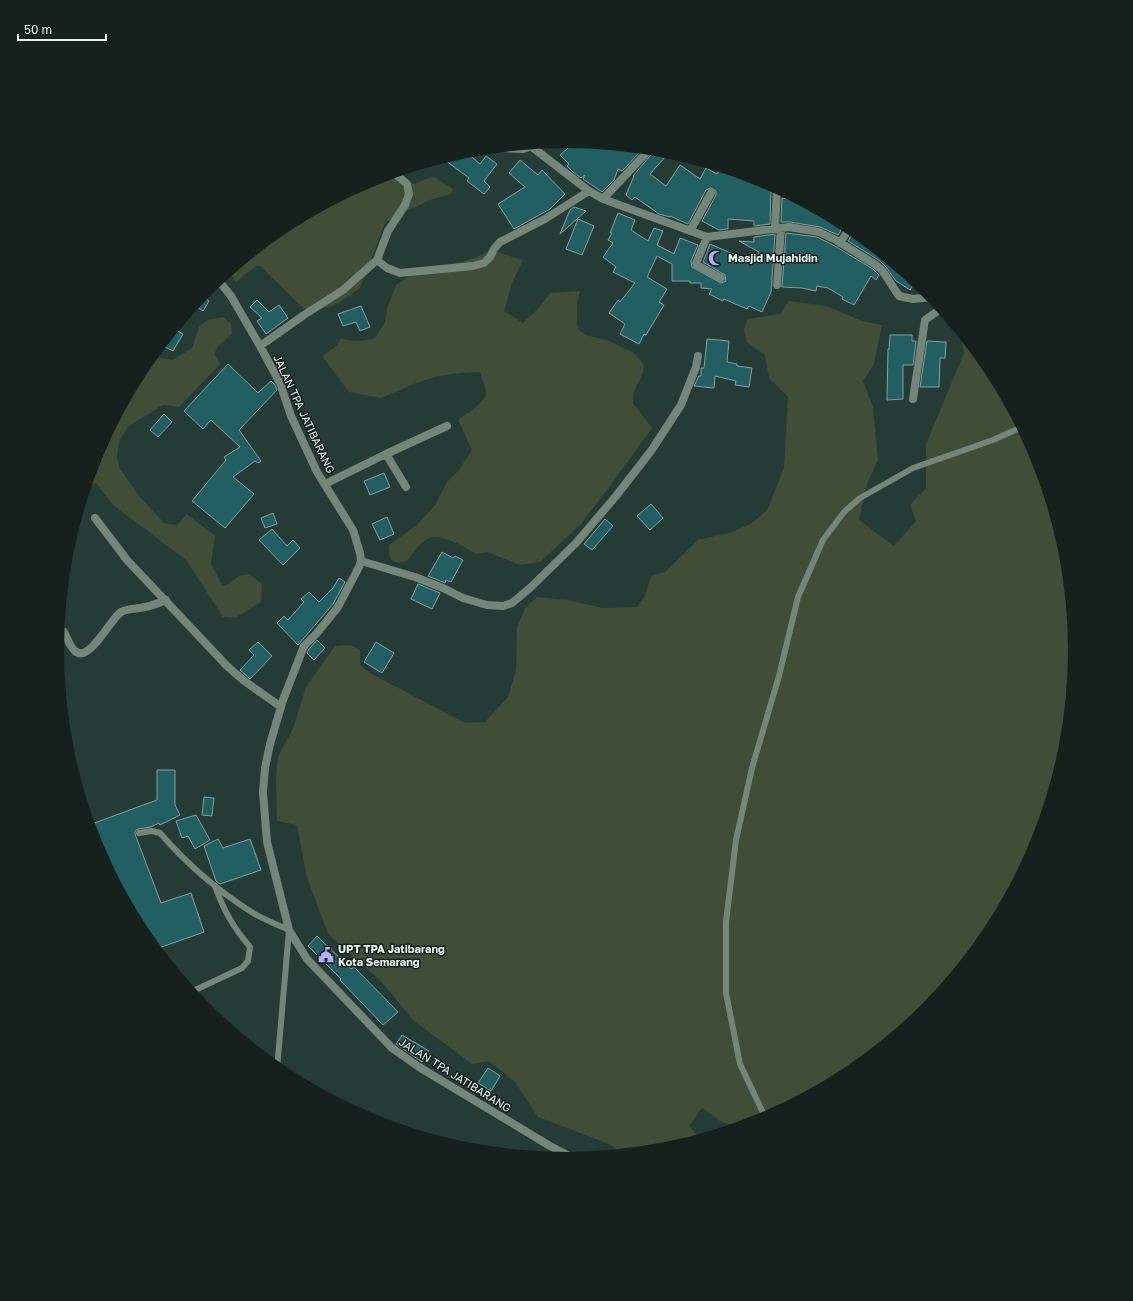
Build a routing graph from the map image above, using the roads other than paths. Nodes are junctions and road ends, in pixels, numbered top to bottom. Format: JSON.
{"nodes":[{"id":1,"x":538,"y":149,"type":"edge"},
{"id":2,"x":645,"y":154,"type":"edge"},
{"id":3,"x":399,"y":177,"type":"edge"},
{"id":4,"x":589,"y":191,"type":"junction"},
{"id":5,"x":711,"y":193,"type":"dead end"},
{"id":6,"x":777,"y":194,"type":"edge"},
{"id":7,"x":603,"y":199,"type":"junction"},
{"id":8,"x":778,"y":228,"type":"junction"},
{"id":9,"x":690,"y":231,"type":"junction"},
{"id":10,"x":846,"y":233,"type":"edge"},
{"id":11,"x":707,"y":237,"type":"junction"},
{"id":12,"x":840,"y":243,"type":"junction"},
{"id":13,"x":377,"y":260,"type":"junction"},
{"id":14,"x":721,"y":278,"type":"dead end"},
{"id":15,"x":222,"y":285,"type":"edge"},
{"id":16,"x":777,"y":285,"type":"dead end"},
{"id":17,"x":925,"y":298,"type":"edge"},
{"id":18,"x":937,"y":312,"type":"edge"},
{"id":19,"x":260,"y":346,"type":"junction"},
{"id":20,"x":698,"y":356,"type":"dead end"},
{"id":21,"x":913,"y":399,"type":"dead end"},
{"id":22,"x":447,"y":426,"type":"dead end"},
{"id":23,"x":1017,"y":429,"type":"edge"},
{"id":24,"x":386,"y":454,"type":"junction"},
{"id":25,"x":325,"y":484,"type":"junction"},
{"id":26,"x":406,"y":487,"type":"dead end"},
{"id":27,"x":94,"y":518,"type":"dead end"},
{"id":28,"x":361,"y":561,"type":"junction"},
{"id":29,"x":166,"y":600,"type":"junction"},
{"id":30,"x":65,"y":633,"type":"edge"},
{"id":31,"x":281,"y":707,"type":"junction"},
{"id":32,"x":139,"y":833,"type":"dead end"},
{"id":33,"x":214,"y":885,"type":"junction"},
{"id":34,"x":289,"y":930,"type":"junction"},
{"id":35,"x":196,"y":989,"type":"edge"},
{"id":36,"x":278,"y":1061,"type":"edge"},
{"id":37,"x":764,"y":1113,"type":"edge"},
{"id":38,"x":563,"y":1153,"type":"edge"}],
"edges":[{"from":1,"to":4,"type":"street"},
{"from":2,"to":7,"type":"street"},
{"from":3,"to":13,"type":"street"},
{"from":4,"to":7,"type":"street"},
{"from":4,"to":13,"type":"street"},
{"from":5,"to":9,"type":"street"},
{"from":6,"to":8,"type":"street"},
{"from":7,"to":9,"type":"street"},
{"from":8,"to":11,"type":"street"},
{"from":8,"to":12,"type":"street"},
{"from":8,"to":16,"type":"street"},
{"from":9,"to":11,"type":"street"},
{"from":10,"to":12,"type":"street"},
{"from":11,"to":14,"type":"street"},
{"from":12,"to":17,"type":"street"},
{"from":13,"to":19,"type":"street"},
{"from":15,"to":19,"type":"street","name":"JALAN TPA JATIBARANG"},
{"from":18,"to":21,"type":"street"},
{"from":19,"to":25,"type":"street","name":"JALAN TPA JATIBARANG"},
{"from":20,"to":28,"type":"street"},
{"from":22,"to":24,"type":"street"},
{"from":23,"to":37,"type":"lane"},
{"from":24,"to":25,"type":"street"},
{"from":24,"to":26,"type":"street"},
{"from":25,"to":28,"type":"street","name":"JALAN TPA JATIBARANG"},
{"from":27,"to":29,"type":"street"},
{"from":28,"to":31,"type":"street","name":"JALAN TPA JATIBARANG"},
{"from":29,"to":30,"type":"street"},
{"from":29,"to":31,"type":"street"},
{"from":31,"to":34,"type":"street","name":"JALAN TPA JATIBARANG"},
{"from":32,"to":33,"type":"lane"},
{"from":33,"to":34,"type":"lane"},
{"from":33,"to":35,"type":"lane"},
{"from":34,"to":36,"type":"lane"},
{"from":34,"to":38,"type":"street","name":"JALAN TPA JATIBARANG"}]}
